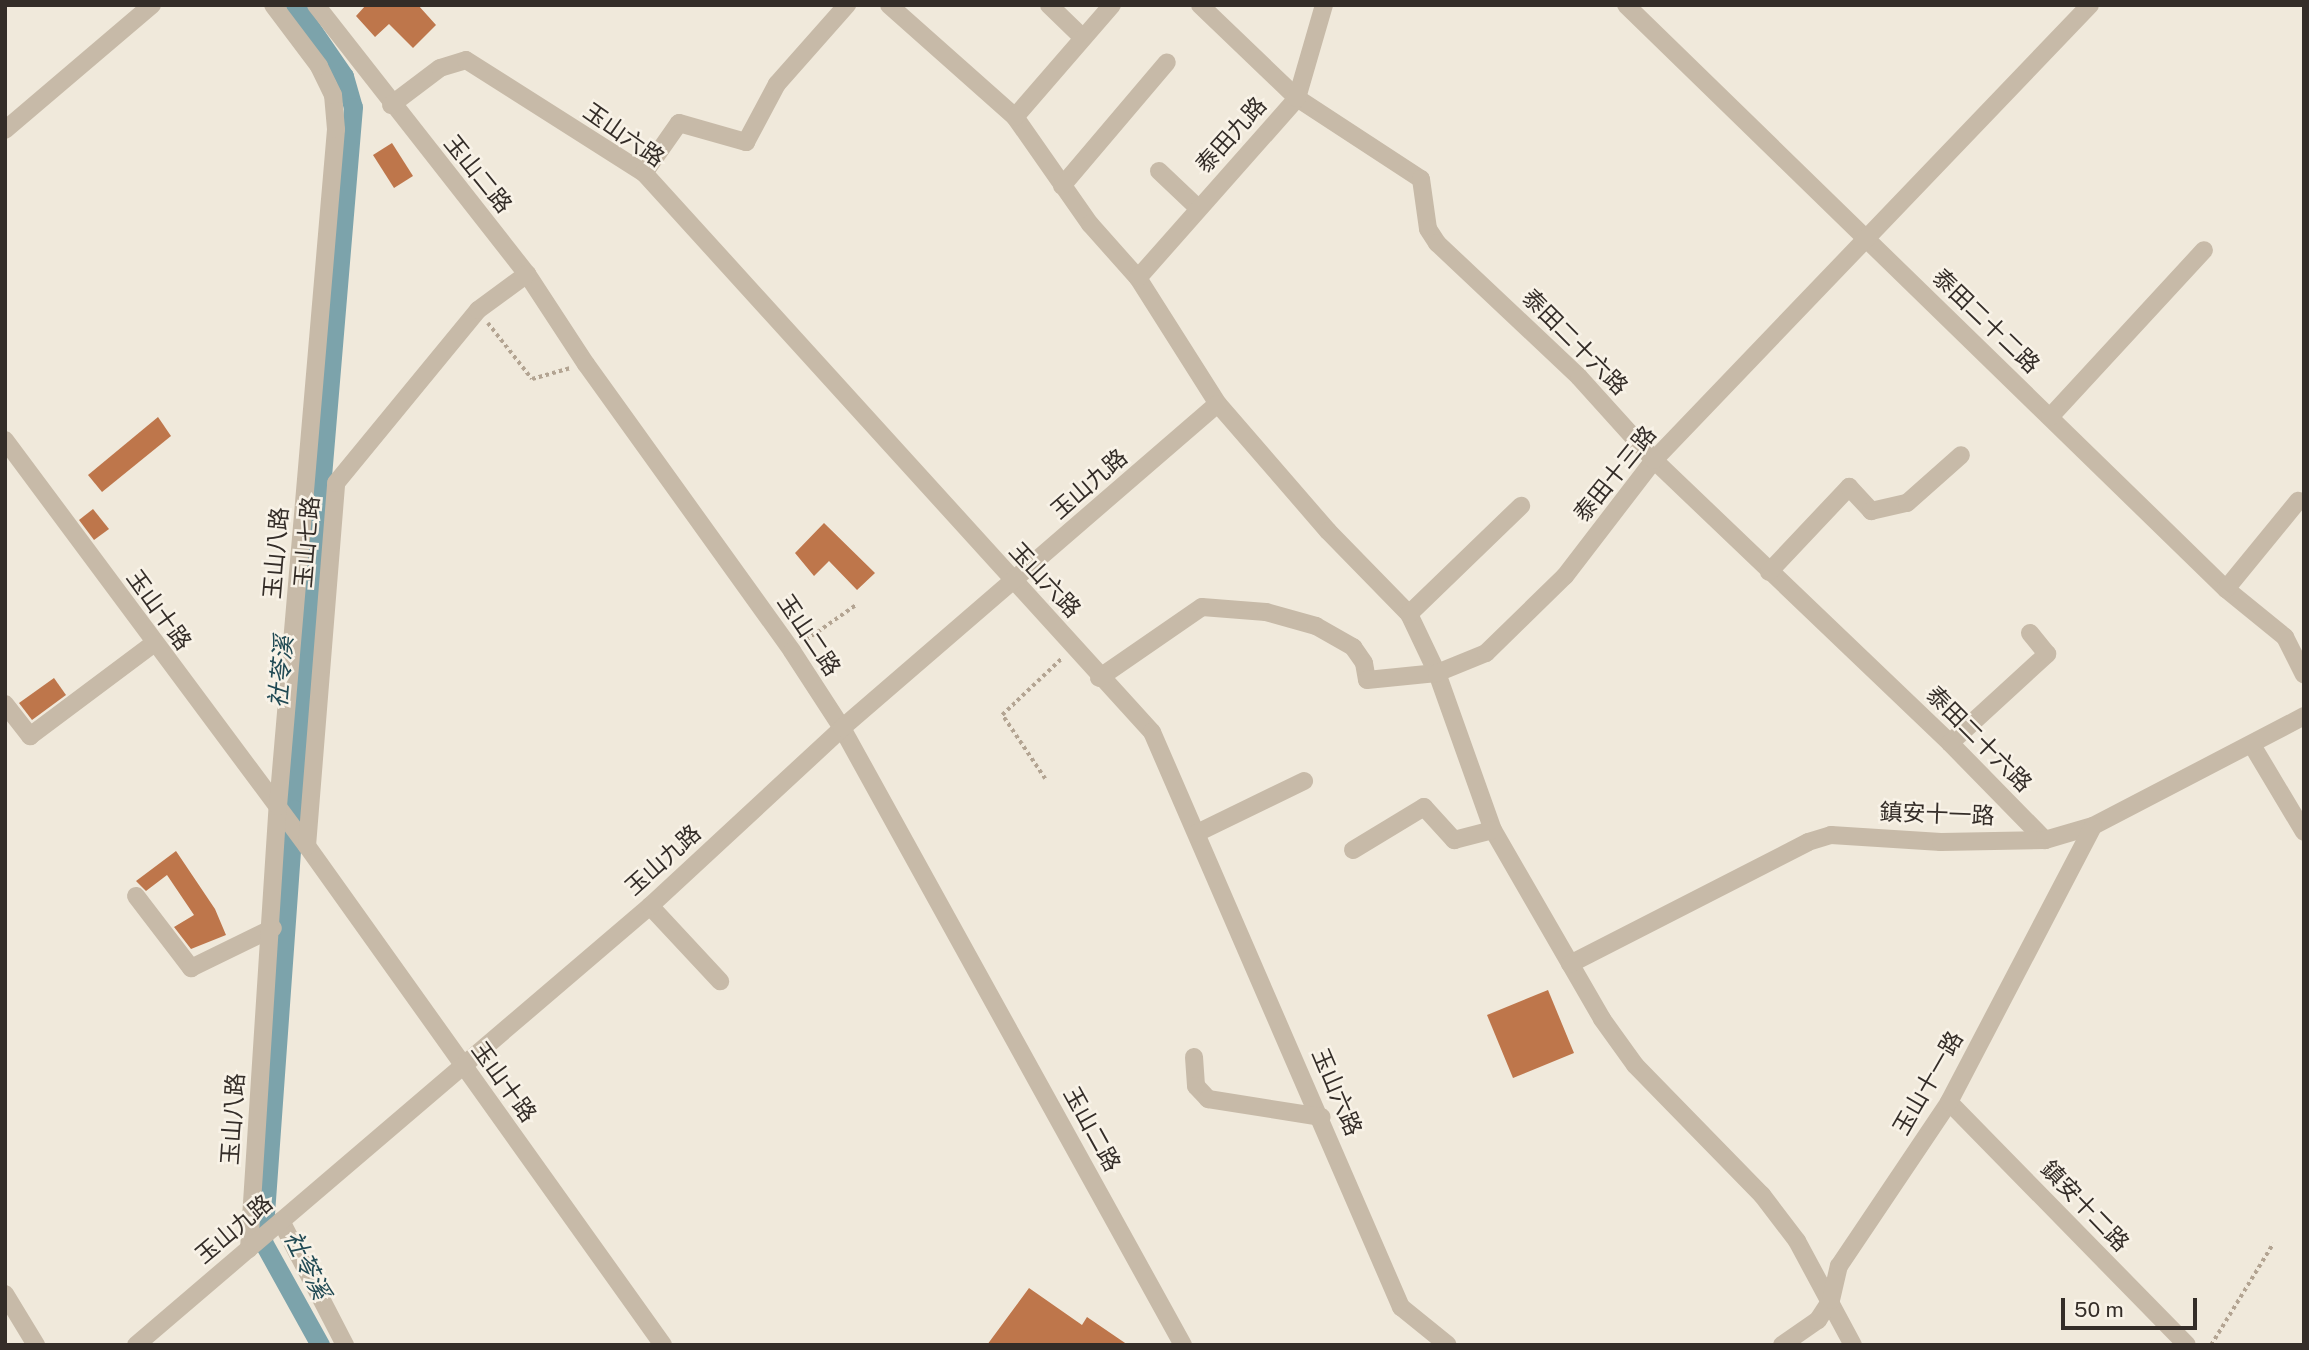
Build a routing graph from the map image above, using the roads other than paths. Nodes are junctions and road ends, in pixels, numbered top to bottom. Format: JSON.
{"nodes":[{"id":1,"x":152,"y":5,"type":"edge"},
{"id":2,"x":273,"y":5,"type":"edge"},
{"id":3,"x":316,"y":5,"type":"edge"},
{"id":4,"x":847,"y":5,"type":"edge"},
{"id":5,"x":889,"y":5,"type":"edge"},
{"id":6,"x":1049,"y":5,"type":"edge"},
{"id":7,"x":1112,"y":5,"type":"edge"},
{"id":8,"x":1200,"y":5,"type":"edge"},
{"id":9,"x":1325,"y":5,"type":"edge"},
{"id":10,"x":1626,"y":5,"type":"edge"},
{"id":11,"x":2090,"y":5,"type":"edge"},
{"id":12,"x":1082,"y":37,"type":"junction"},
{"id":13,"x":1167,"y":62,"type":"dead end"},
{"id":14,"x":1297,"y":98,"type":"junction"},
{"id":15,"x":391,"y":105,"type":"junction"},
{"id":16,"x":1015,"y":117,"type":"junction"},
{"id":17,"x":5,"y":130,"type":"edge"},
{"id":18,"x":1159,"y":171,"type":"dead end"},
{"id":19,"x":644,"y":173,"type":"junction"},
{"id":20,"x":1062,"y":186,"type":"junction"},
{"id":21,"x":1197,"y":207,"type":"junction"},
{"id":22,"x":1865,"y":237,"type":"junction"},
{"id":23,"x":2204,"y":250,"type":"dead end"},
{"id":24,"x":527,"y":274,"type":"junction"},
{"id":25,"x":1138,"y":278,"type":"junction"},
{"id":26,"x":1219,"y":404,"type":"junction"},
{"id":27,"x":2050,"y":417,"type":"junction"},
{"id":28,"x":5,"y":440,"type":"edge"},
{"id":29,"x":1961,"y":455,"type":"dead end"},
{"id":30,"x":1654,"y":460,"type":"junction"},
{"id":31,"x":2298,"y":501,"type":"dead end"},
{"id":32,"x":1521,"y":506,"type":"dead end"},
{"id":33,"x":1769,"y":572,"type":"junction"},
{"id":34,"x":1013,"y":582,"type":"junction"},
{"id":35,"x":2227,"y":589,"type":"junction"},
{"id":36,"x":1409,"y":614,"type":"junction"},
{"id":37,"x":2030,"y":633,"type":"dead end"},
{"id":38,"x":153,"y":644,"type":"junction"},
{"id":39,"x":1437,"y":673,"type":"junction"},
{"id":40,"x":2304,"y":675,"type":"edge"},
{"id":41,"x":1099,"y":678,"type":"junction"},
{"id":42,"x":5,"y":704,"type":"edge"},
{"id":43,"x":2304,"y":716,"type":"edge"},
{"id":44,"x":842,"y":729,"type":"junction"},
{"id":45,"x":1950,"y":743,"type":"junction"},
{"id":46,"x":2252,"y":746,"type":"junction"},
{"id":47,"x":1304,"y":781,"type":"dead end"},
{"id":48,"x":278,"y":807,"type":"junction"},
{"id":49,"x":2093,"y":825,"type":"junction"},
{"id":50,"x":1493,"y":830,"type":"junction"},
{"id":51,"x":2304,"y":832,"type":"edge"},
{"id":52,"x":1197,"y":833,"type":"junction"},
{"id":53,"x":2045,"y":840,"type":"junction"},
{"id":54,"x":307,"y":846,"type":"junction"},
{"id":55,"x":1353,"y":850,"type":"dead end"},
{"id":56,"x":136,"y":896,"type":"dead end"},
{"id":57,"x":650,"y":906,"type":"junction"},
{"id":58,"x":273,"y":928,"type":"junction"},
{"id":59,"x":1570,"y":964,"type":"junction"},
{"id":60,"x":720,"y":981,"type":"dead end"},
{"id":61,"x":1194,"y":1057,"type":"dead end"},
{"id":62,"x":462,"y":1066,"type":"junction"},
{"id":63,"x":1949,"y":1102,"type":"junction"},
{"id":64,"x":1322,"y":1117,"type":"junction"},
{"id":65,"x":281,"y":1221,"type":"junction"},
{"id":66,"x":254,"y":1244,"type":"junction"},
{"id":67,"x":5,"y":1293,"type":"edge"},
{"id":68,"x":1830,"y":1300,"type":"junction"},
{"id":69,"x":36,"y":1345,"type":"edge"},
{"id":70,"x":136,"y":1345,"type":"edge"},
{"id":71,"x":345,"y":1345,"type":"edge"},
{"id":72,"x":663,"y":1345,"type":"edge"},
{"id":73,"x":1183,"y":1345,"type":"edge"},
{"id":74,"x":1448,"y":1345,"type":"edge"},
{"id":75,"x":1782,"y":1345,"type":"edge"},
{"id":76,"x":1853,"y":1345,"type":"edge"},
{"id":77,"x":2187,"y":1345,"type":"edge"}],
"edges":[{"from":1,"to":17,"type":"street"},
{"from":2,"to":48,"type":"street","name":"玉山八路"},
{"from":3,"to":15,"type":"street","name":"玉山二路"},
{"from":4,"to":19,"type":"street"},
{"from":5,"to":16,"type":"street"},
{"from":6,"to":12,"type":"street"},
{"from":7,"to":12,"type":"street"},
{"from":8,"to":14,"type":"street","name":"泰田二十六路"},
{"from":9,"to":14,"type":"street","name":"泰田九路"},
{"from":10,"to":22,"type":"street","name":"泰田二十二路"},
{"from":11,"to":22,"type":"street","name":"泰田十三路"},
{"from":12,"to":16,"type":"street"},
{"from":13,"to":20,"type":"street"},
{"from":14,"to":21,"type":"street","name":"泰田九路"},
{"from":14,"to":30,"type":"street","name":"泰田二十六路"},
{"from":15,"to":19,"type":"street","name":"玉山六路"},
{"from":15,"to":24,"type":"street","name":"玉山二路"},
{"from":16,"to":20,"type":"street"},
{"from":18,"to":21,"type":"street"},
{"from":19,"to":34,"type":"street","name":"玉山六路"},
{"from":20,"to":25,"type":"street"},
{"from":21,"to":25,"type":"street","name":"泰田九路"},
{"from":22,"to":27,"type":"street","name":"泰田二十二路"},
{"from":22,"to":30,"type":"street","name":"泰田十三路"},
{"from":23,"to":27,"type":"street"},
{"from":24,"to":44,"type":"street","name":"玉山二路"},
{"from":24,"to":54,"type":"street","name":"玉山七路"},
{"from":25,"to":26,"type":"street"},
{"from":26,"to":34,"type":"street","name":"玉山九路"},
{"from":26,"to":36,"type":"street"},
{"from":27,"to":35,"type":"street","name":"泰田二十二路"},
{"from":28,"to":38,"type":"street","name":"玉山十路"},
{"from":29,"to":33,"type":"street"},
{"from":30,"to":33,"type":"street","name":"泰田二十六路"},
{"from":30,"to":39,"type":"street","name":"泰田十三路"},
{"from":31,"to":35,"type":"street"},
{"from":32,"to":36,"type":"street"},
{"from":33,"to":45,"type":"street","name":"泰田二十六路"},
{"from":34,"to":41,"type":"street","name":"玉山六路"},
{"from":34,"to":44,"type":"street","name":"玉山九路"},
{"from":35,"to":40,"type":"street","name":"泰田二十二路"},
{"from":36,"to":39,"type":"street"},
{"from":37,"to":45,"type":"street"},
{"from":38,"to":42,"type":"street"},
{"from":38,"to":48,"type":"street","name":"玉山十路"},
{"from":39,"to":41,"type":"street","name":"泰田十三路"},
{"from":39,"to":50,"type":"street"},
{"from":41,"to":52,"type":"street","name":"玉山六路"},
{"from":43,"to":46,"type":"street","name":"鎮安十一路"},
{"from":44,"to":57,"type":"street","name":"玉山九路"},
{"from":44,"to":73,"type":"street","name":"玉山二路"},
{"from":45,"to":53,"type":"street","name":"泰田二十六路"},
{"from":46,"to":49,"type":"street","name":"鎮安十一路"},
{"from":46,"to":51,"type":"street"},
{"from":47,"to":52,"type":"street"},
{"from":48,"to":54,"type":"street","name":"玉山十路"},
{"from":48,"to":58,"type":"street","name":"玉山八路"},
{"from":49,"to":53,"type":"street","name":"鎮安十一路"},
{"from":49,"to":63,"type":"street","name":"玉山十一路"},
{"from":50,"to":55,"type":"street"},
{"from":50,"to":59,"type":"street"},
{"from":52,"to":64,"type":"street","name":"玉山六路"},
{"from":53,"to":59,"type":"street","name":"鎮安十一路"},
{"from":54,"to":62,"type":"street","name":"玉山十路"},
{"from":56,"to":58,"type":"street"},
{"from":57,"to":60,"type":"street"},
{"from":57,"to":62,"type":"street","name":"玉山九路"},
{"from":58,"to":66,"type":"street","name":"玉山八路"},
{"from":59,"to":68,"type":"street"},
{"from":61,"to":64,"type":"street"},
{"from":62,"to":65,"type":"street","name":"玉山九路"},
{"from":62,"to":72,"type":"street","name":"玉山十路"},
{"from":63,"to":68,"type":"street","name":"玉山十一路"},
{"from":63,"to":77,"type":"street","name":"鎮安十二路"},
{"from":64,"to":74,"type":"street","name":"玉山六路"},
{"from":65,"to":66,"type":"street","name":"玉山九路"},
{"from":65,"to":71,"type":"street"},
{"from":66,"to":70,"type":"street","name":"玉山九路"},
{"from":67,"to":69,"type":"street"},
{"from":68,"to":75,"type":"street","name":"玉山十一路"},
{"from":68,"to":76,"type":"street"}]}
